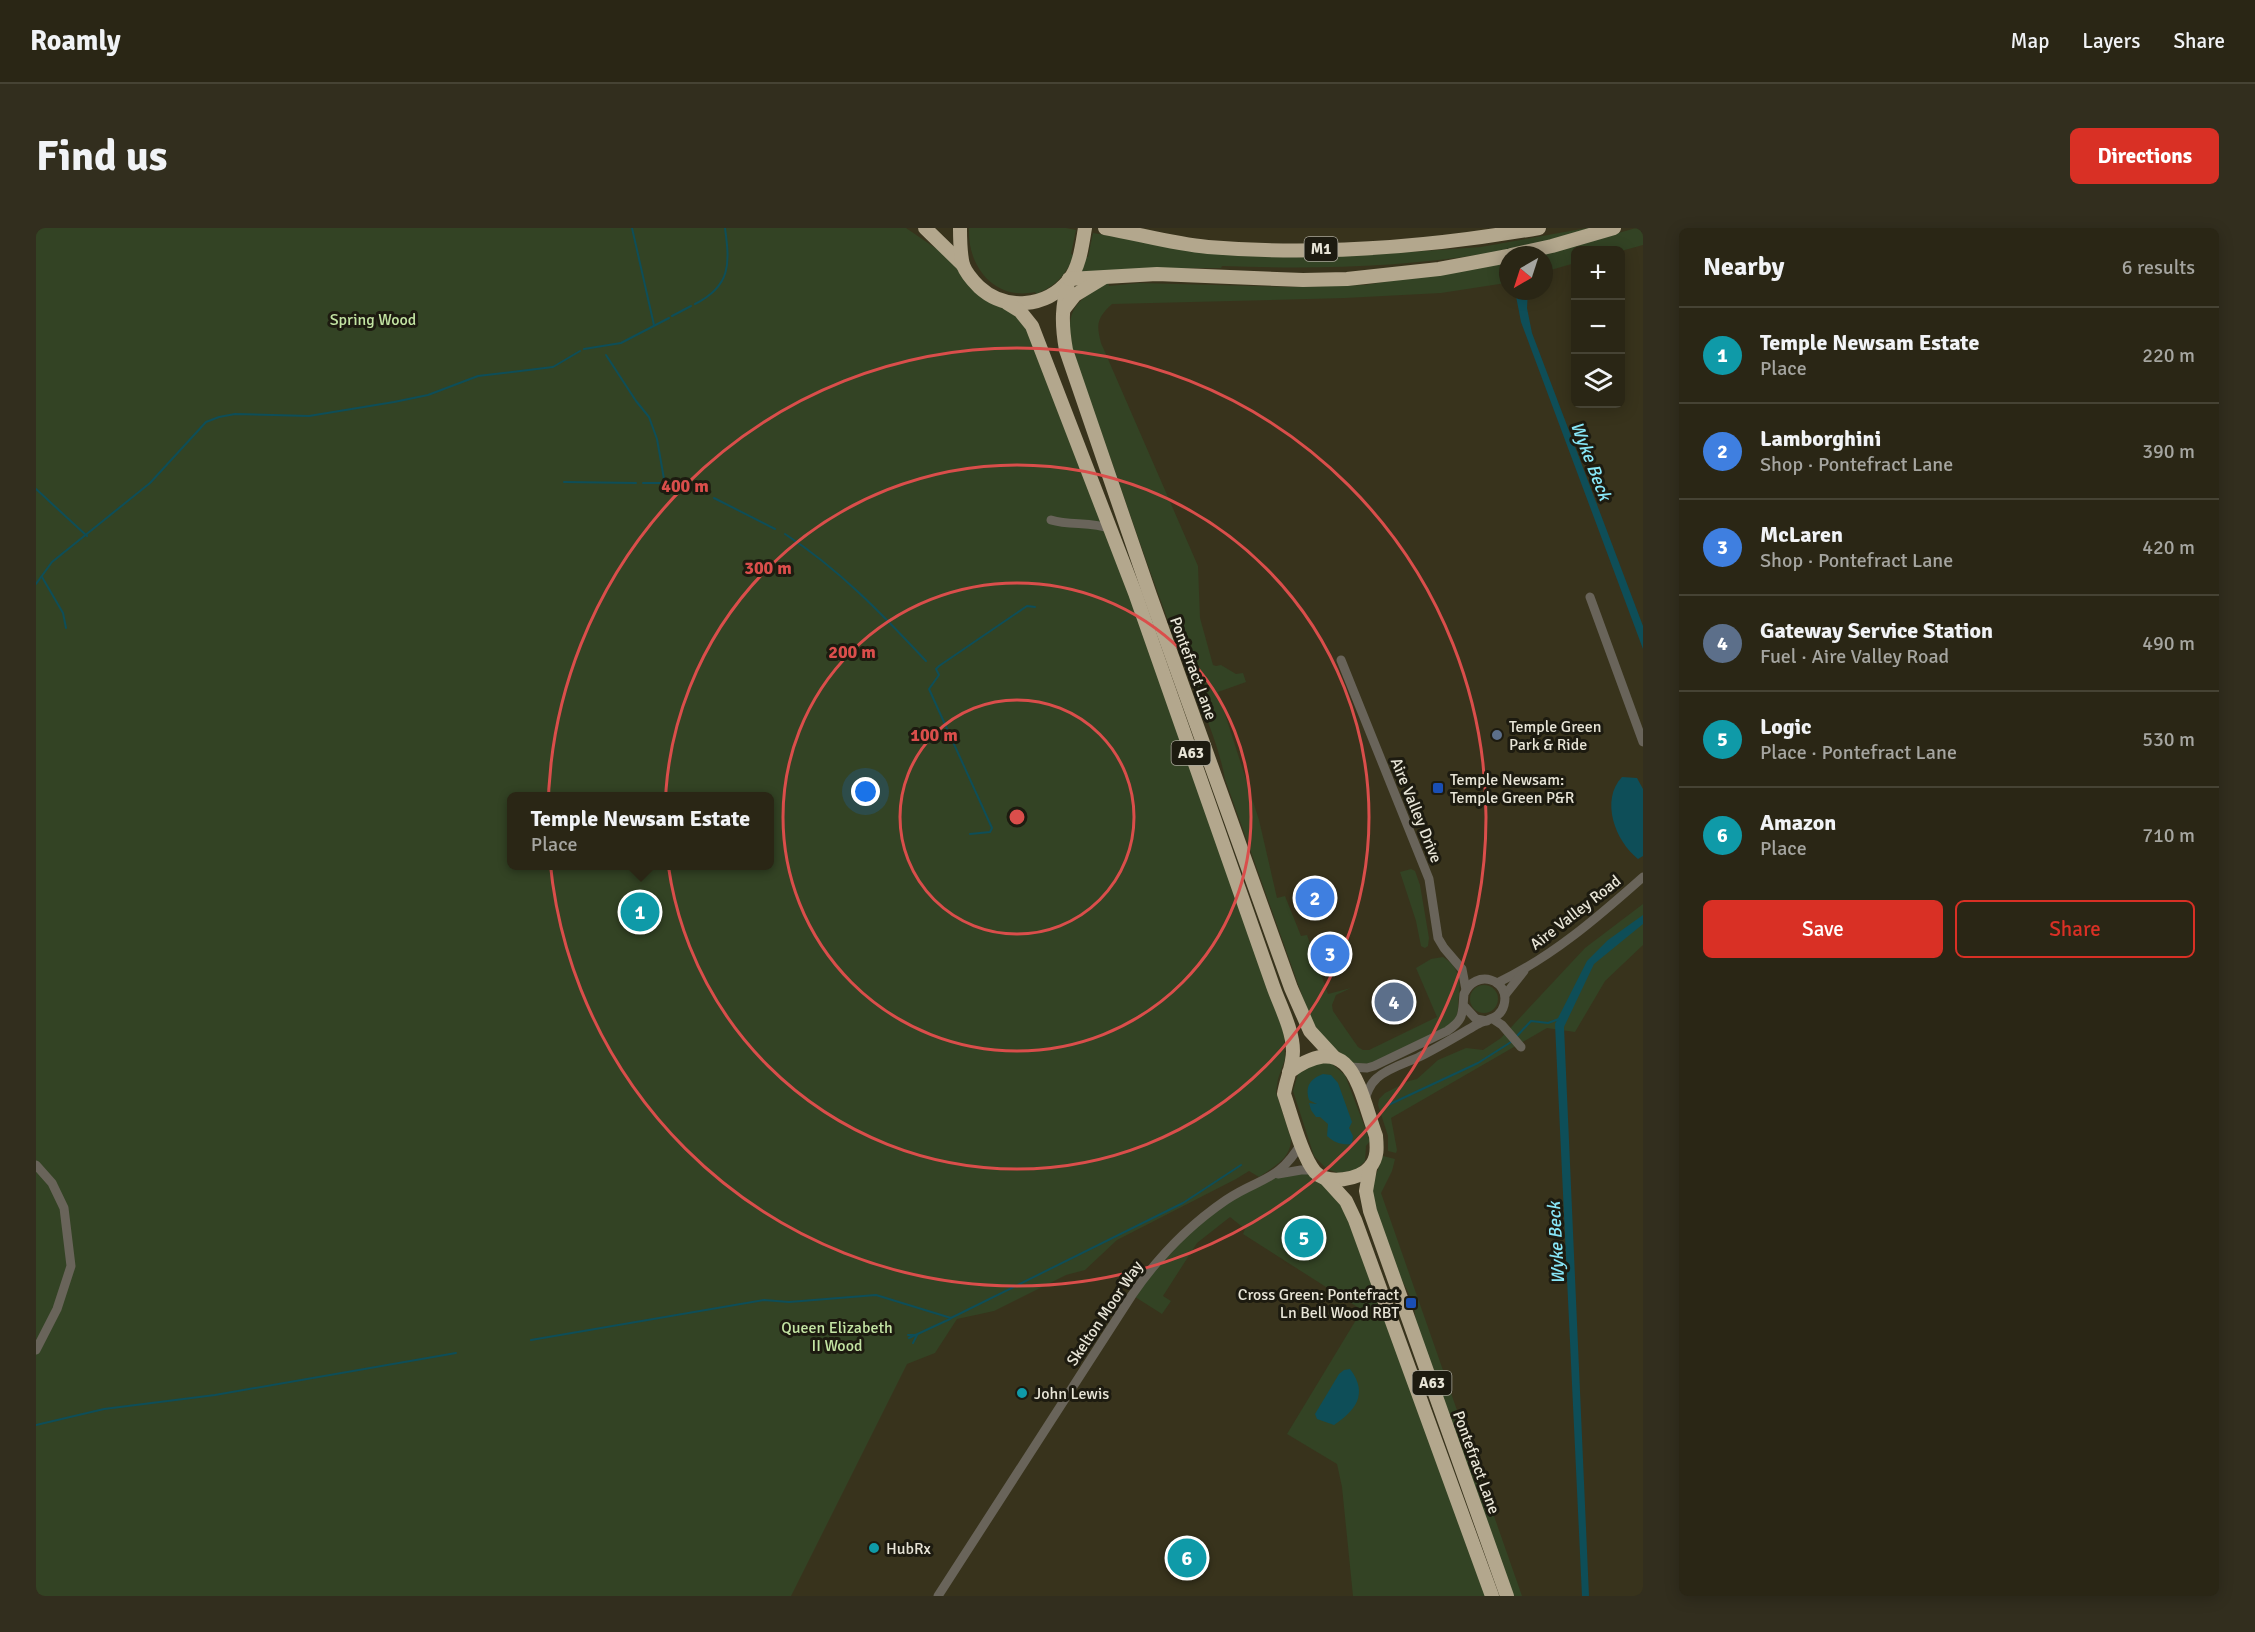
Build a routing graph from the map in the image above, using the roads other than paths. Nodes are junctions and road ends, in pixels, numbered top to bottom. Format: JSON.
{"nodes":[{"id":1,"x":925,"y":228,"type":"edge"},
{"id":2,"x":960,"y":228,"type":"edge"},
{"id":3,"x":1085,"y":228,"type":"edge"},
{"id":4,"x":1105,"y":228,"type":"edge"},
{"id":5,"x":1539,"y":228,"type":"edge"},
{"id":6,"x":1614,"y":228,"type":"edge"},
{"id":7,"x":1552,"y":246,"type":"edge"},
{"id":8,"x":1499,"y":257,"type":"edge"},
{"id":9,"x":963,"y":265,"type":"junction"},
{"id":10,"x":1107,"y":276,"type":"junction"},
{"id":11,"x":1069,"y":279,"type":"junction"},
{"id":12,"x":1007,"y":303,"type":"junction"},
{"id":13,"x":1062,"y":312,"type":"junction"},
{"id":14,"x":1104,"y":509,"type":"junction"},
{"id":15,"x":1051,"y":520,"type":"dead end"},
{"id":16,"x":1087,"y":523,"type":"junction"},
{"id":17,"x":1111,"y":529,"type":"junction"},
{"id":18,"x":1590,"y":597,"type":"dead end"},
{"id":19,"x":1341,"y":660,"type":"dead end"},
{"id":20,"x":1643,"y":742,"type":"edge"},
{"id":21,"x":1643,"y":877,"type":"edge"},
{"id":22,"x":1462,"y":969,"type":"junction"},
{"id":23,"x":1526,"y":969,"type":"junction"},
{"id":24,"x":1480,"y":979,"type":"junction"},
{"id":25,"x":1497,"y":983,"type":"junction"},
{"id":26,"x":1466,"y":990,"type":"junction"},
{"id":27,"x":1505,"y":995,"type":"junction"},
{"id":28,"x":1465,"y":1007,"type":"junction"},
{"id":29,"x":1504,"y":1008,"type":"junction"},
{"id":30,"x":1490,"y":1020,"type":"junction"},
{"id":31,"x":1511,"y":1033,"type":"junction"},
{"id":32,"x":1521,"y":1047,"type":"dead end"},
{"id":33,"x":1333,"y":1056,"type":"junction"},
{"id":34,"x":1349,"y":1067,"type":"junction"},
{"id":35,"x":1288,"y":1072,"type":"junction"},
{"id":36,"x":1364,"y":1102,"type":"junction"},
{"id":37,"x":1302,"y":1142,"type":"junction"},
{"id":38,"x":36,"y":1164,"type":"edge"},
{"id":39,"x":1370,"y":1168,"type":"junction"},
{"id":40,"x":1314,"y":1170,"type":"junction"},
{"id":41,"x":1275,"y":1174,"type":"junction"},
{"id":42,"x":1326,"y":1179,"type":"junction"},
{"id":43,"x":36,"y":1350,"type":"edge"},
{"id":44,"x":938,"y":1596,"type":"edge"},
{"id":45,"x":1492,"y":1596,"type":"edge"},
{"id":46,"x":1507,"y":1596,"type":"edge"}],
"edges":[{"from":1,"to":9,"type":"highway","name":"Pontefract Lane"},
{"from":2,"to":9,"type":"highway"},
{"from":3,"to":11,"type":"highway"},
{"from":4,"to":5,"type":"highway","number":"M1"},
{"from":6,"to":7,"type":"highway"},
{"from":8,"to":10,"type":"highway","number":"M1"},
{"from":9,"to":12,"type":"highway","name":"Pontefract Lane"},
{"from":10,"to":11,"type":"highway","number":"M1"},
{"from":10,"to":13,"type":"highway","number":"M1"},
{"from":11,"to":12,"type":"highway"},
{"from":11,"to":13,"type":"highway","name":"Pontefract Lane","number":"A63"},
{"from":12,"to":14,"type":"highway","name":"Pontefract Lane","number":"A63"},
{"from":13,"to":33,"type":"highway","name":"Pontefract Lane","number":"A63"},
{"from":14,"to":16,"type":"street"},
{"from":14,"to":17,"type":"highway","name":"Pontefract Lane","number":"A63"},
{"from":15,"to":16,"type":"street"},
{"from":16,"to":17,"type":"street"},
{"from":17,"to":35,"type":"highway","name":"Pontefract Lane","number":"A63"},
{"from":18,"to":20,"type":"street"},
{"from":19,"to":22,"type":"street","name":"Aire Valley Drive"},
{"from":21,"to":23,"type":"street","name":"Aire Valley Road"},
{"from":22,"to":24,"type":"street","name":"Aire Valley Drive"},
{"from":22,"to":26,"type":"street","name":"Aire Valley Drive"},
{"from":23,"to":25,"type":"street","name":"Aire Valley Road"},
{"from":23,"to":27,"type":"street","name":"Aire Valley Road"},
{"from":24,"to":25,"type":"street"},
{"from":24,"to":26,"type":"street"},
{"from":25,"to":27,"type":"street"},
{"from":26,"to":28,"type":"street"},
{"from":27,"to":29,"type":"street"},
{"from":28,"to":30,"type":"street"},
{"from":28,"to":34,"type":"street"},
{"from":29,"to":30,"type":"street"},
{"from":29,"to":31,"type":"street"},
{"from":30,"to":31,"type":"street"},
{"from":30,"to":36,"type":"street"},
{"from":31,"to":32,"type":"street"},
{"from":33,"to":34,"type":"highway","number":"A63"},
{"from":33,"to":35,"type":"highway"},
{"from":34,"to":36,"type":"highway","number":"A63"},
{"from":35,"to":37,"type":"highway","number":"A63"},
{"from":36,"to":39,"type":"highway","number":"A63"},
{"from":37,"to":40,"type":"highway","number":"A63"},
{"from":37,"to":41,"type":"street","name":"Skelton Moor Way"},
{"from":38,"to":43,"type":"street"},
{"from":39,"to":42,"type":"highway"},
{"from":39,"to":46,"type":"highway","name":"Pontefract Lane","number":"A63"},
{"from":40,"to":41,"type":"street","name":"Skelton Moor Way"},
{"from":40,"to":42,"type":"highway","number":"A63"},
{"from":41,"to":44,"type":"street","name":"Skelton Moor Way"},
{"from":42,"to":45,"type":"highway","name":"Pontefract Lane","number":"A63"}]}
